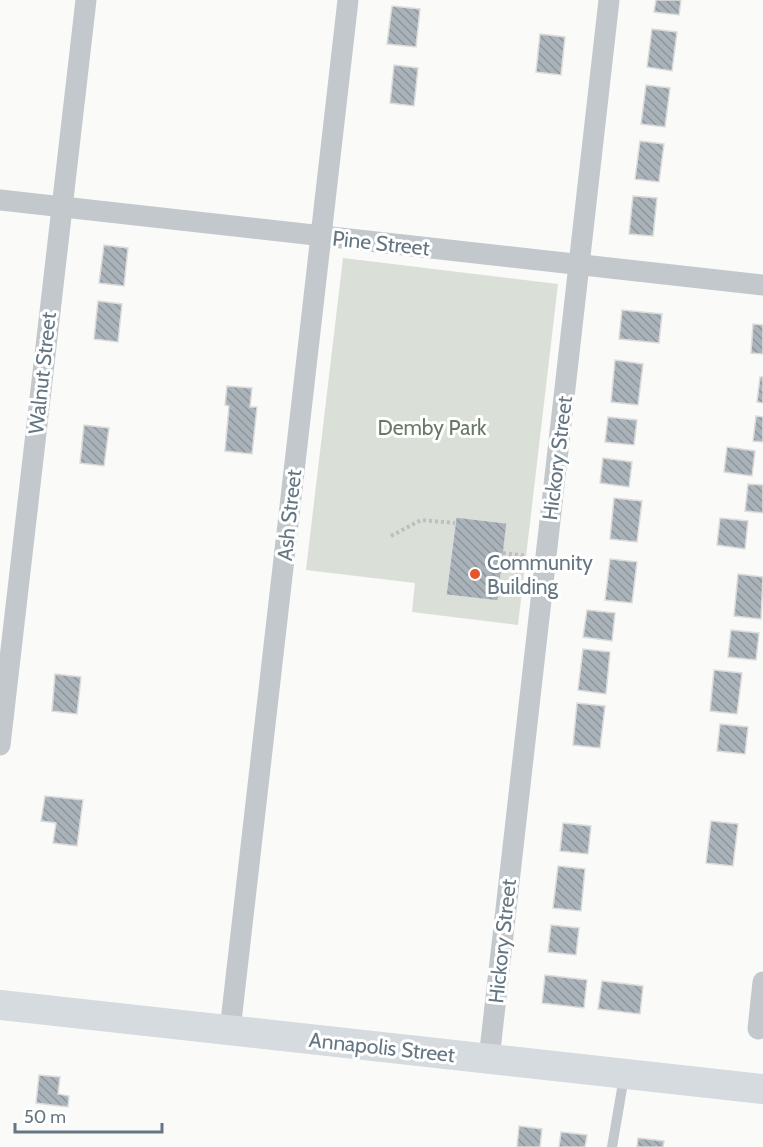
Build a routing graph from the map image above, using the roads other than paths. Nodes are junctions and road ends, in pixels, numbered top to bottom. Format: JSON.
{"nodes":[{"id":1,"x":86,"y":0,"type":"edge"},
{"id":2,"x":348,"y":0,"type":"edge"},
{"id":3,"x":609,"y":0,"type":"edge"},
{"id":4,"x":0,"y":200,"type":"edge"},
{"id":5,"x":61,"y":207,"type":"junction"},
{"id":6,"x":321,"y":236,"type":"junction"},
{"id":7,"x":579,"y":265,"type":"junction"},
{"id":8,"x":763,"y":285,"type":"edge"},
{"id":9,"x":0,"y":745,"type":"edge"},
{"id":10,"x":763,"y":982,"type":"edge"},
{"id":11,"x":0,"y":1005,"type":"edge"},
{"id":12,"x":758,"y":1029,"type":"dead end"},
{"id":13,"x":230,"y":1030,"type":"junction"},
{"id":14,"x":489,"y":1059,"type":"junction"},
{"id":15,"x":624,"y":1074,"type":"junction"},
{"id":16,"x":763,"y":1089,"type":"edge"},
{"id":17,"x":612,"y":1147,"type":"edge"}],
"edges":[{"from":1,"to":5,"type":"street","name":"Walnut Street"},
{"from":2,"to":6,"type":"street","name":"Ash Street"},
{"from":3,"to":7,"type":"street","name":"Hickory Street"},
{"from":4,"to":5,"type":"street","name":"Pine Street"},
{"from":5,"to":6,"type":"street","name":"Pine Street"},
{"from":5,"to":9,"type":"street","name":"Walnut Street"},
{"from":6,"to":7,"type":"street","name":"Pine Street"},
{"from":6,"to":13,"type":"street","name":"Ash Street"},
{"from":7,"to":8,"type":"street","name":"Pine Street"},
{"from":7,"to":14,"type":"street","name":"Hickory Street"},
{"from":10,"to":12,"type":"street"},
{"from":11,"to":13,"type":"street","name":"Annapolis Street"},
{"from":13,"to":14,"type":"street","name":"Annapolis Street"},
{"from":14,"to":15,"type":"street","name":"Annapolis Street"},
{"from":15,"to":16,"type":"street","name":"Annapolis Street"},
{"from":15,"to":17,"type":"lane"}]}
